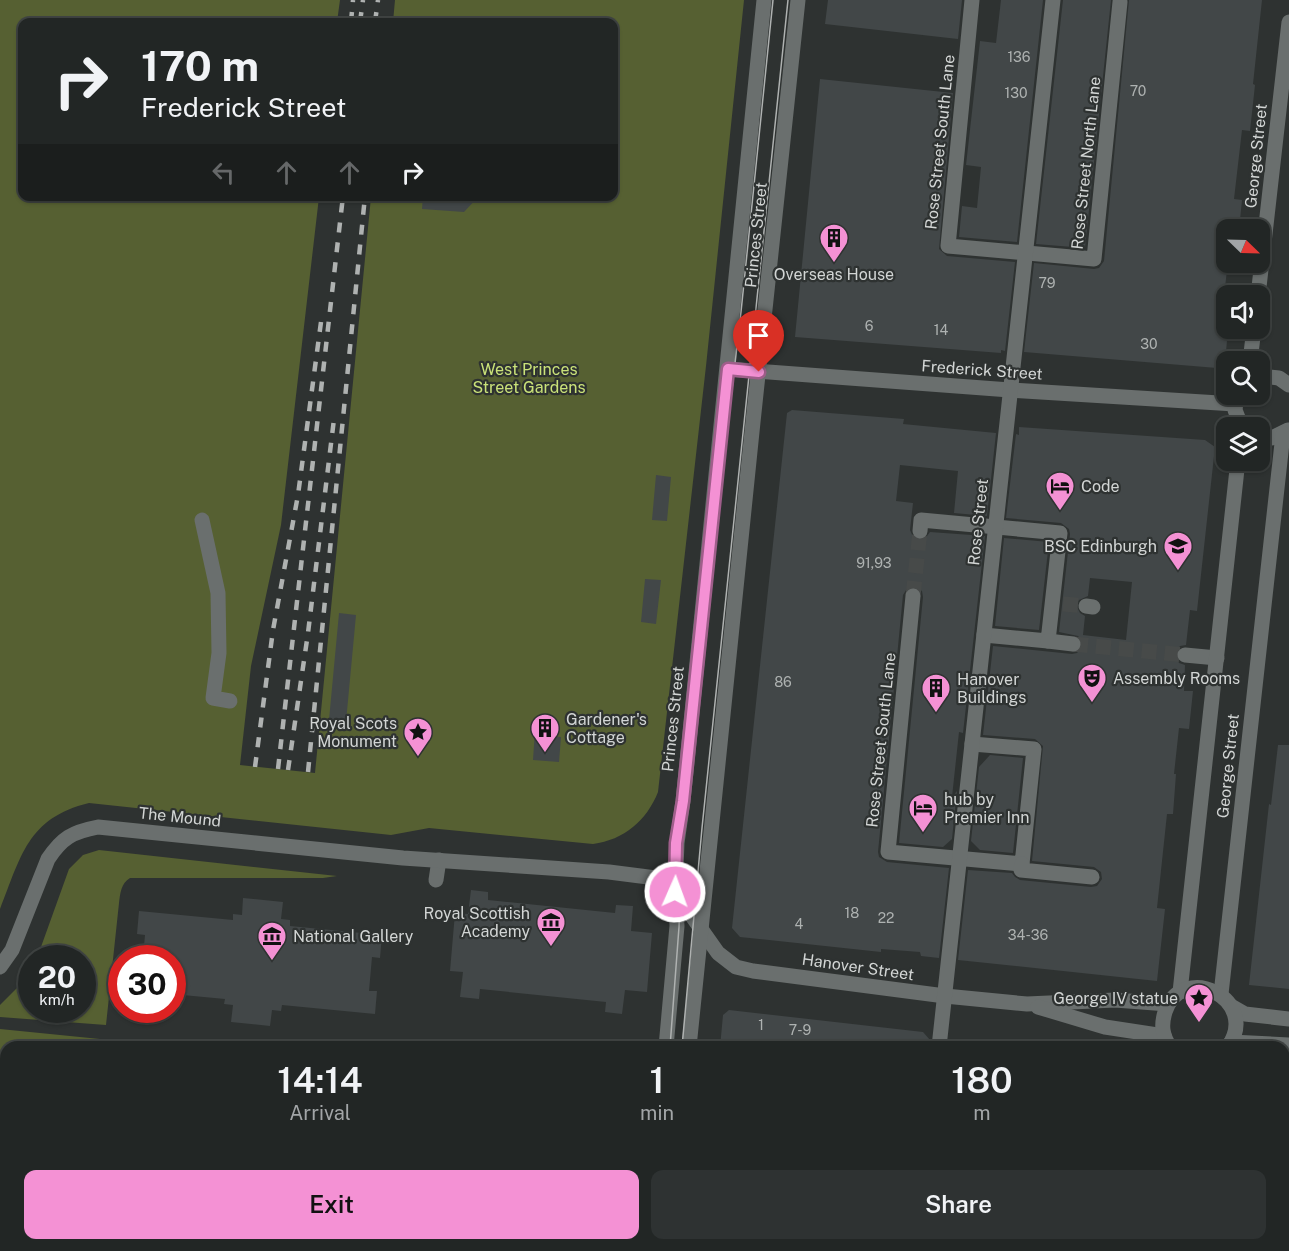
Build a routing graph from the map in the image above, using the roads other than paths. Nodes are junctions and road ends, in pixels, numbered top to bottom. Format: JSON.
{"nodes":[{"id":1,"x":764,"y":0,"type":"edge"},
{"id":2,"x":798,"y":0,"type":"edge"},
{"id":3,"x":972,"y":0,"type":"edge"},
{"id":4,"x":1053,"y":0,"type":"edge"},
{"id":5,"x":1120,"y":2,"type":"dead end"},
{"id":6,"x":1289,"y":21,"type":"edge"},
{"id":7,"x":1025,"y":253,"type":"junction"},
{"id":8,"x":1259,"y":285,"type":"edge"},
{"id":9,"x":728,"y":369,"type":"junction"},
{"id":10,"x":759,"y":372,"type":"junction"},
{"id":11,"x":1270,"y":377,"type":"edge"},
{"id":12,"x":1289,"y":385,"type":"edge"},
{"id":13,"x":1010,"y":390,"type":"junction"},
{"id":14,"x":1216,"y":398,"type":"edge"},
{"id":15,"x":1286,"y":431,"type":"edge"},
{"id":16,"x":1270,"y":438,"type":"edge"},
{"id":17,"x":1237,"y":471,"type":"edge"},
{"id":18,"x":202,"y":520,"type":"dead end"},
{"id":19,"x":995,"y":528,"type":"junction"},
{"id":20,"x":920,"y":531,"type":"dead end"},
{"id":21,"x":913,"y":596,"type":"tunnel mouth"},
{"id":22,"x":984,"y":635,"type":"junction"},
{"id":23,"x":1048,"y":641,"type":"junction"},
{"id":24,"x":1073,"y":644,"type":"tunnel mouth"},
{"id":25,"x":1185,"y":655,"type":"tunnel mouth"},
{"id":26,"x":1217,"y":658,"type":"junction"},
{"id":27,"x":230,"y":701,"type":"dead end"},
{"id":28,"x":972,"y":744,"type":"junction"},
{"id":29,"x":960,"y":859,"type":"junction"},
{"id":30,"x":439,"y":860,"type":"junction"},
{"id":31,"x":1022,"y":864,"type":"junction"},
{"id":32,"x":1092,"y":877,"type":"dead end"},
{"id":33,"x":436,"y":880,"type":"dead end"},
{"id":34,"x":675,"y":892,"type":"junction"},
{"id":35,"x":702,"y":931,"type":"junction"},
{"id":36,"x":0,"y":967,"type":"edge"},
{"id":37,"x":1180,"y":992,"type":"junction"},
{"id":38,"x":945,"y":996,"type":"junction"},
{"id":39,"x":1226,"y":1000,"type":"junction"},
{"id":40,"x":1027,"y":1004,"type":"junction"},
{"id":41,"x":1168,"y":1004,"type":"junction"},
{"id":42,"x":1289,"y":1019,"type":"edge"},
{"id":43,"x":667,"y":1041,"type":"edge"},
{"id":44,"x":690,"y":1041,"type":"edge"},
{"id":45,"x":940,"y":1041,"type":"edge"},
{"id":46,"x":1163,"y":1041,"type":"edge"},
{"id":47,"x":1167,"y":1041,"type":"edge"},
{"id":48,"x":1231,"y":1041,"type":"edge"}],
"edges":[{"from":1,"to":9,"type":"street","name":"Princes Street"},
{"from":2,"to":10,"type":"street","name":"Princes Street"},
{"from":3,"to":7,"type":"street","name":"Rose Street South Lane"},
{"from":4,"to":7,"type":"street","name":"Rose Street"},
{"from":5,"to":7,"type":"street","name":"Rose Street North Lane"},
{"from":6,"to":8,"type":"street","name":"George Street"},
{"from":7,"to":13,"type":"street","name":"Rose Street"},
{"from":9,"to":10,"type":"street","name":"Frederick Street"},
{"from":9,"to":34,"type":"street","name":"Princes Street"},
{"from":10,"to":13,"type":"street","name":"Frederick Street"},
{"from":10,"to":35,"type":"street","name":"Princes Street"},
{"from":11,"to":12,"type":"street"},
{"from":13,"to":14,"type":"street","name":"Frederick Street"},
{"from":13,"to":19,"type":"street","name":"Rose Street"},
{"from":15,"to":16,"type":"street","name":"George Street"},
{"from":15,"to":39,"type":"street","name":"George Street"},
{"from":17,"to":26,"type":"street","name":"George Street"},
{"from":18,"to":27,"type":"street"},
{"from":19,"to":20,"type":"street"},
{"from":19,"to":22,"type":"street","name":"Rose Street"},
{"from":19,"to":23,"type":"street"},
{"from":21,"to":29,"type":"street","name":"Rose Street South Lane"},
{"from":22,"to":23,"type":"street"},
{"from":22,"to":28,"type":"street","name":"Rose Street"},
{"from":23,"to":24,"type":"street"},
{"from":25,"to":26,"type":"street"},
{"from":26,"to":37,"type":"street","name":"George Street"},
{"from":28,"to":29,"type":"street","name":"Rose Street"},
{"from":28,"to":31,"type":"street"},
{"from":29,"to":31,"type":"street"},
{"from":29,"to":38,"type":"street","name":"Rose Street"},
{"from":30,"to":33,"type":"street"},
{"from":30,"to":34,"type":"street","name":"The Mound"},
{"from":30,"to":36,"type":"street","name":"The Mound"},
{"from":31,"to":32,"type":"street"},
{"from":34,"to":35,"type":"street","name":"The Mound"},
{"from":34,"to":43,"type":"street","name":"Princes Street"},
{"from":35,"to":38,"type":"street","name":"Hanover Street"},
{"from":35,"to":44,"type":"street","name":"Princes Street"},
{"from":37,"to":39,"type":"street"},
{"from":37,"to":41,"type":"street"},
{"from":38,"to":40,"type":"street","name":"Hanover Street"},
{"from":38,"to":45,"type":"street","name":"Rose Street"},
{"from":39,"to":42,"type":"street"},
{"from":39,"to":48,"type":"street","name":"George Street"},
{"from":40,"to":41,"type":"street","name":"Hanover Street"},
{"from":40,"to":46,"type":"street","name":"Hanover Street"},
{"from":41,"to":47,"type":"street"}]}
